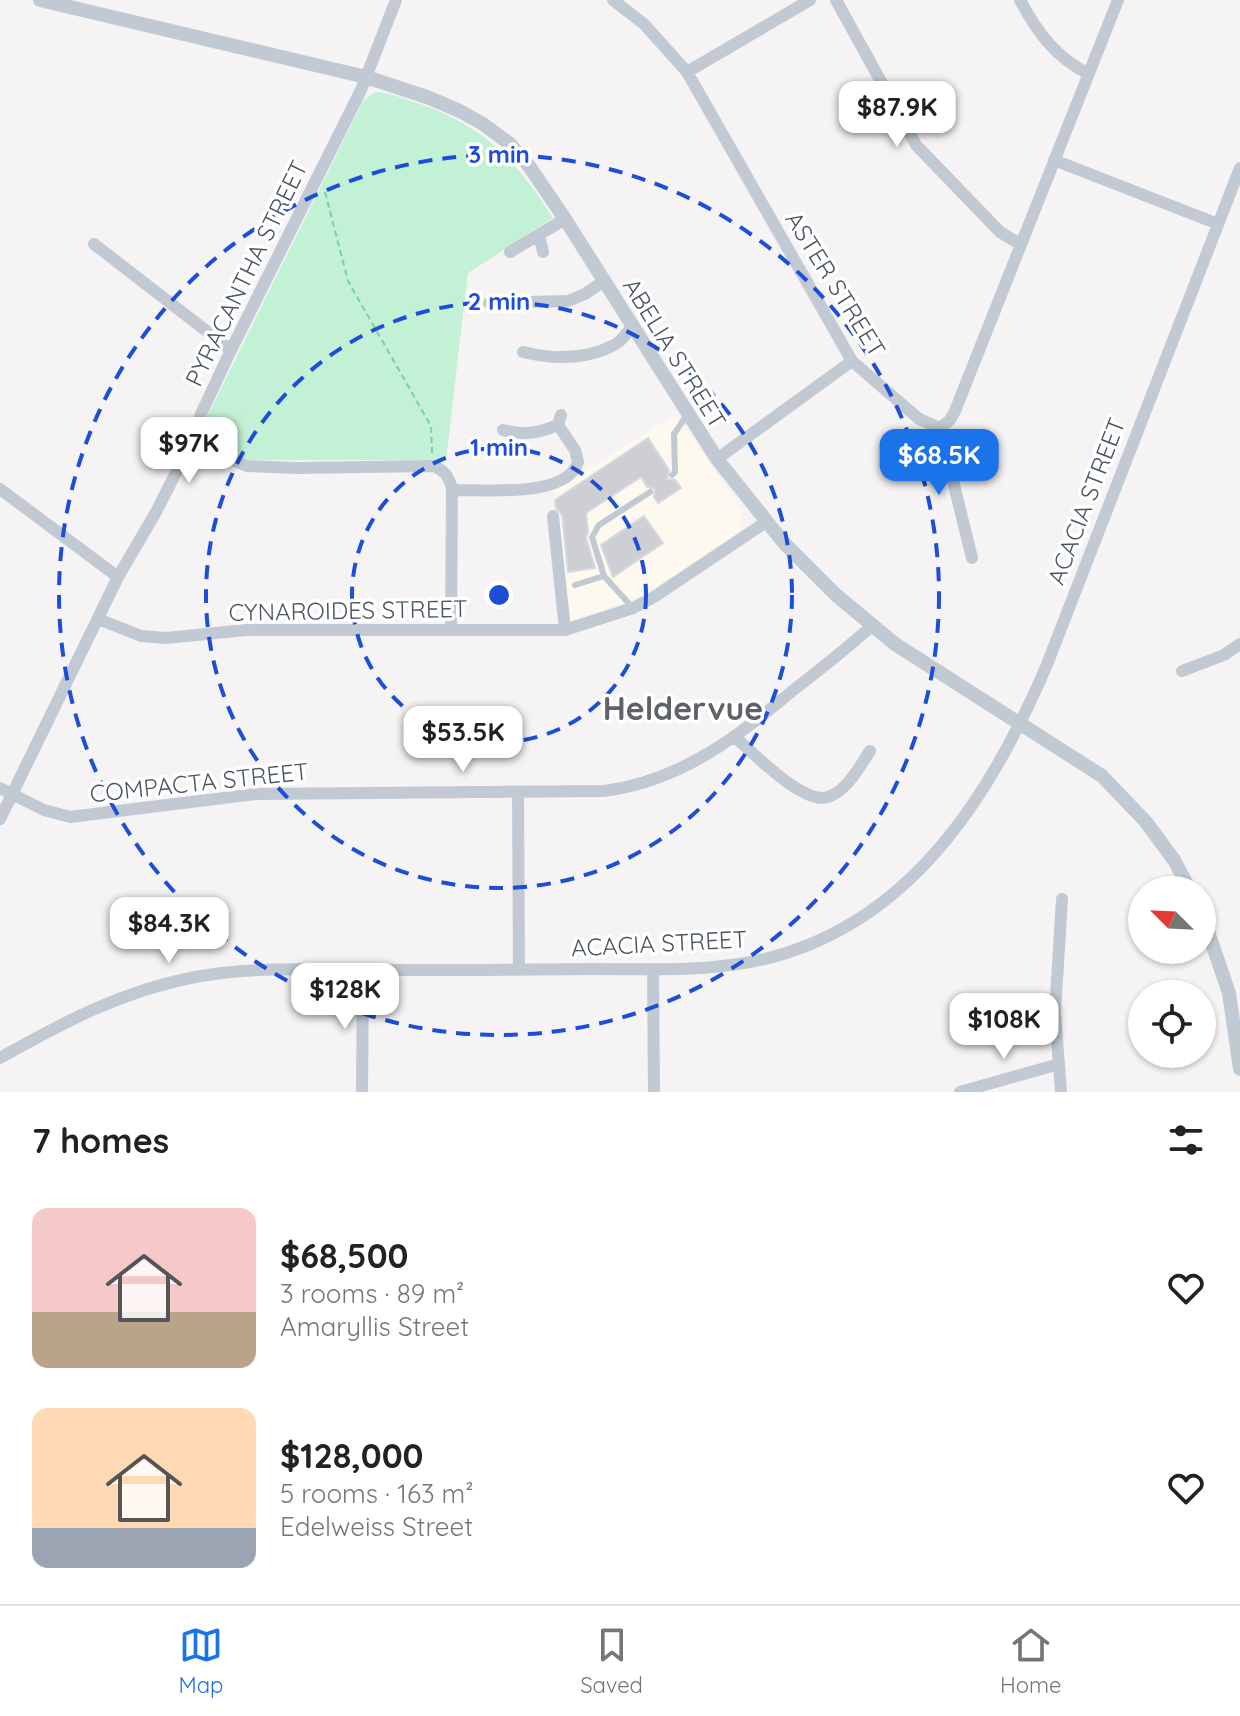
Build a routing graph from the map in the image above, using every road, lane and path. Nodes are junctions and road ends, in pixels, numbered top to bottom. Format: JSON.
{"nodes":[{"id":1,"x":40,"y":0,"type":"edge"},
{"id":2,"x":396,"y":0,"type":"edge"},
{"id":3,"x":613,"y":0,"type":"edge"},
{"id":4,"x":810,"y":0,"type":"edge"},
{"id":5,"x":836,"y":0,"type":"edge"},
{"id":6,"x":1020,"y":0,"type":"edge"},
{"id":7,"x":1118,"y":0,"type":"edge"},
{"id":8,"x":687,"y":72,"type":"junction"},
{"id":9,"x":1089,"y":74,"type":"junction"},
{"id":10,"x":366,"y":77,"type":"junction"},
{"id":11,"x":1054,"y":160,"type":"junction"},
{"id":12,"x":1240,"y":168,"type":"edge"},
{"id":13,"x":321,"y":170,"type":"junction"},
{"id":14,"x":565,"y":219,"type":"junction"},
{"id":15,"x":1218,"y":224,"type":"junction"},
{"id":16,"x":539,"y":235,"type":"junction"},
{"id":17,"x":94,"y":244,"type":"dead end"},
{"id":18,"x":1020,"y":244,"type":"junction"},
{"id":19,"x":510,"y":252,"type":"dead end"},
{"id":20,"x":543,"y":252,"type":"dead end"},
{"id":21,"x":604,"y":281,"type":"junction"},
{"id":22,"x":489,"y":303,"type":"dead end"},
{"id":23,"x":632,"y":327,"type":"junction"},
{"id":24,"x":231,"y":350,"type":"junction"},
{"id":25,"x":523,"y":352,"type":"dead end"},
{"id":26,"x":852,"y":361,"type":"junction"},
{"id":27,"x":687,"y":415,"type":"junction"},
{"id":28,"x":940,"y":428,"type":"junction"},
{"id":29,"x":503,"y":430,"type":"dead end"},
{"id":30,"x":191,"y":443,"type":"junction"},
{"id":31,"x":717,"y":459,"type":"junction"},
{"id":32,"x":433,"y":466,"type":"junction"},
{"id":33,"x":672,"y":475,"type":"dead end"},
{"id":34,"x":0,"y":489,"type":"edge"},
{"id":35,"x":452,"y":490,"type":"junction"},
{"id":36,"x":650,"y":492,"type":"dead end"},
{"id":37,"x":553,"y":516,"type":"dead end"},
{"id":38,"x":766,"y":522,"type":"junction"},
{"id":39,"x":972,"y":558,"type":"dead end"},
{"id":40,"x":604,"y":576,"type":"junction"},
{"id":41,"x":118,"y":577,"type":"junction"},
{"id":42,"x":575,"y":585,"type":"dead end"},
{"id":43,"x":633,"y":608,"type":"junction"},
{"id":44,"x":98,"y":619,"type":"junction"},
{"id":45,"x":872,"y":626,"type":"junction"},
{"id":46,"x":451,"y":630,"type":"junction"},
{"id":47,"x":565,"y":630,"type":"junction"},
{"id":48,"x":1240,"y":644,"type":"edge"},
{"id":49,"x":1182,"y":671,"type":"dead end"},
{"id":50,"x":1021,"y":725,"type":"junction"},
{"id":51,"x":736,"y":738,"type":"junction"},
{"id":52,"x":870,"y":751,"type":"dead end"},
{"id":53,"x":6,"y":791,"type":"edge"},
{"id":54,"x":518,"y":792,"type":"junction"},
{"id":55,"x":0,"y":819,"type":"edge"},
{"id":56,"x":1181,"y":876,"type":"edge"},
{"id":57,"x":1062,"y":899,"type":"dead end"},
{"id":58,"x":1216,"y":947,"type":"edge"},
{"id":59,"x":653,"y":969,"type":"junction"},
{"id":60,"x":363,"y":970,"type":"junction"},
{"id":61,"x":519,"y":970,"type":"junction"},
{"id":62,"x":1235,"y":992,"type":"edge"},
{"id":63,"x":0,"y":1058,"type":"edge"},
{"id":64,"x":1059,"y":1064,"type":"junction"},
{"id":65,"x":1240,"y":1069,"type":"edge"},
{"id":66,"x":362,"y":1092,"type":"edge"},
{"id":67,"x":654,"y":1092,"type":"edge"},
{"id":68,"x":960,"y":1092,"type":"edge"},
{"id":69,"x":1061,"y":1092,"type":"edge"}],
"edges":[{"from":1,"to":10,"type":"street","name":"ABELIA STREET"},
{"from":2,"to":10,"type":"street","name":"PYRACANTHA STREET"},
{"from":3,"to":8,"type":"street","name":"ASTER STREET"},
{"from":4,"to":8,"type":"street"},
{"from":5,"to":18,"type":"street"},
{"from":6,"to":9,"type":"street"},
{"from":7,"to":9,"type":"street"},
{"from":8,"to":26,"type":"street","name":"ASTER STREET"},
{"from":9,"to":11,"type":"street"},
{"from":10,"to":13,"type":"street","name":"PYRACANTHA STREET"},
{"from":10,"to":14,"type":"street","name":"ABELIA STREET"},
{"from":11,"to":15,"type":"street"},
{"from":11,"to":18,"type":"street"},
{"from":12,"to":15,"type":"street","name":"ACACIA STREET"},
{"from":13,"to":24,"type":"street","name":"PYRACANTHA STREET"},
{"from":13,"to":32,"type":"path"},
{"from":14,"to":16,"type":"street"},
{"from":14,"to":21,"type":"street","name":"ABELIA STREET"},
{"from":15,"to":50,"type":"street","name":"ACACIA STREET"},
{"from":16,"to":19,"type":"street"},
{"from":16,"to":20,"type":"street"},
{"from":17,"to":24,"type":"street"},
{"from":18,"to":28,"type":"street"},
{"from":21,"to":22,"type":"street"},
{"from":21,"to":23,"type":"street","name":"ABELIA STREET"},
{"from":23,"to":25,"type":"street"},
{"from":23,"to":27,"type":"street","name":"ABELIA STREET"},
{"from":24,"to":30,"type":"street","name":"PYRACANTHA STREET"},
{"from":26,"to":28,"type":"street","name":"ASTER STREET"},
{"from":26,"to":31,"type":"street"},
{"from":27,"to":31,"type":"street","name":"ABELIA STREET"},
{"from":27,"to":33,"type":"lane"},
{"from":28,"to":39,"type":"street"},
{"from":29,"to":35,"type":"street"},
{"from":30,"to":32,"type":"street"},
{"from":30,"to":41,"type":"street","name":"PYRACANTHA STREET"},
{"from":31,"to":38,"type":"street","name":"ABELIA STREET"},
{"from":32,"to":35,"type":"street"},
{"from":34,"to":41,"type":"street"},
{"from":35,"to":46,"type":"street"},
{"from":36,"to":40,"type":"lane"},
{"from":37,"to":47,"type":"street"},
{"from":38,"to":43,"type":"street","name":"CYNAROIDES STREET"},
{"from":38,"to":45,"type":"street","name":"ABELIA STREET"},
{"from":40,"to":42,"type":"lane"},
{"from":40,"to":43,"type":"lane"},
{"from":41,"to":44,"type":"street","name":"PYRACANTHA STREET"},
{"from":43,"to":47,"type":"street","name":"CYNAROIDES STREET"},
{"from":44,"to":46,"type":"street","name":"CYNAROIDES STREET"},
{"from":44,"to":53,"type":"street","name":"PYRACANTHA STREET"},
{"from":45,"to":50,"type":"street","name":"ABELIA STREET"},
{"from":45,"to":51,"type":"street","name":"COMPACTA STREET"},
{"from":46,"to":47,"type":"street","name":"CYNAROIDES STREET"},
{"from":48,"to":49,"type":"street"},
{"from":50,"to":56,"type":"street","name":"ABELIA STREET"},
{"from":50,"to":59,"type":"street","name":"ACACIA STREET"},
{"from":51,"to":52,"type":"street"},
{"from":51,"to":54,"type":"street","name":"COMPACTA STREET"},
{"from":53,"to":54,"type":"street","name":"COMPACTA STREET"},
{"from":53,"to":55,"type":"street","name":"PYRACANTHA STREET"},
{"from":54,"to":61,"type":"street"},
{"from":57,"to":64,"type":"street"},
{"from":58,"to":62,"type":"street"},
{"from":59,"to":61,"type":"street","name":"ACACIA STREET"},
{"from":59,"to":67,"type":"street"},
{"from":60,"to":61,"type":"street","name":"ACACIA STREET"},
{"from":60,"to":63,"type":"street","name":"ACACIA STREET"},
{"from":60,"to":66,"type":"street"},
{"from":62,"to":65,"type":"street"},
{"from":64,"to":68,"type":"street"},
{"from":64,"to":69,"type":"street"}]}
